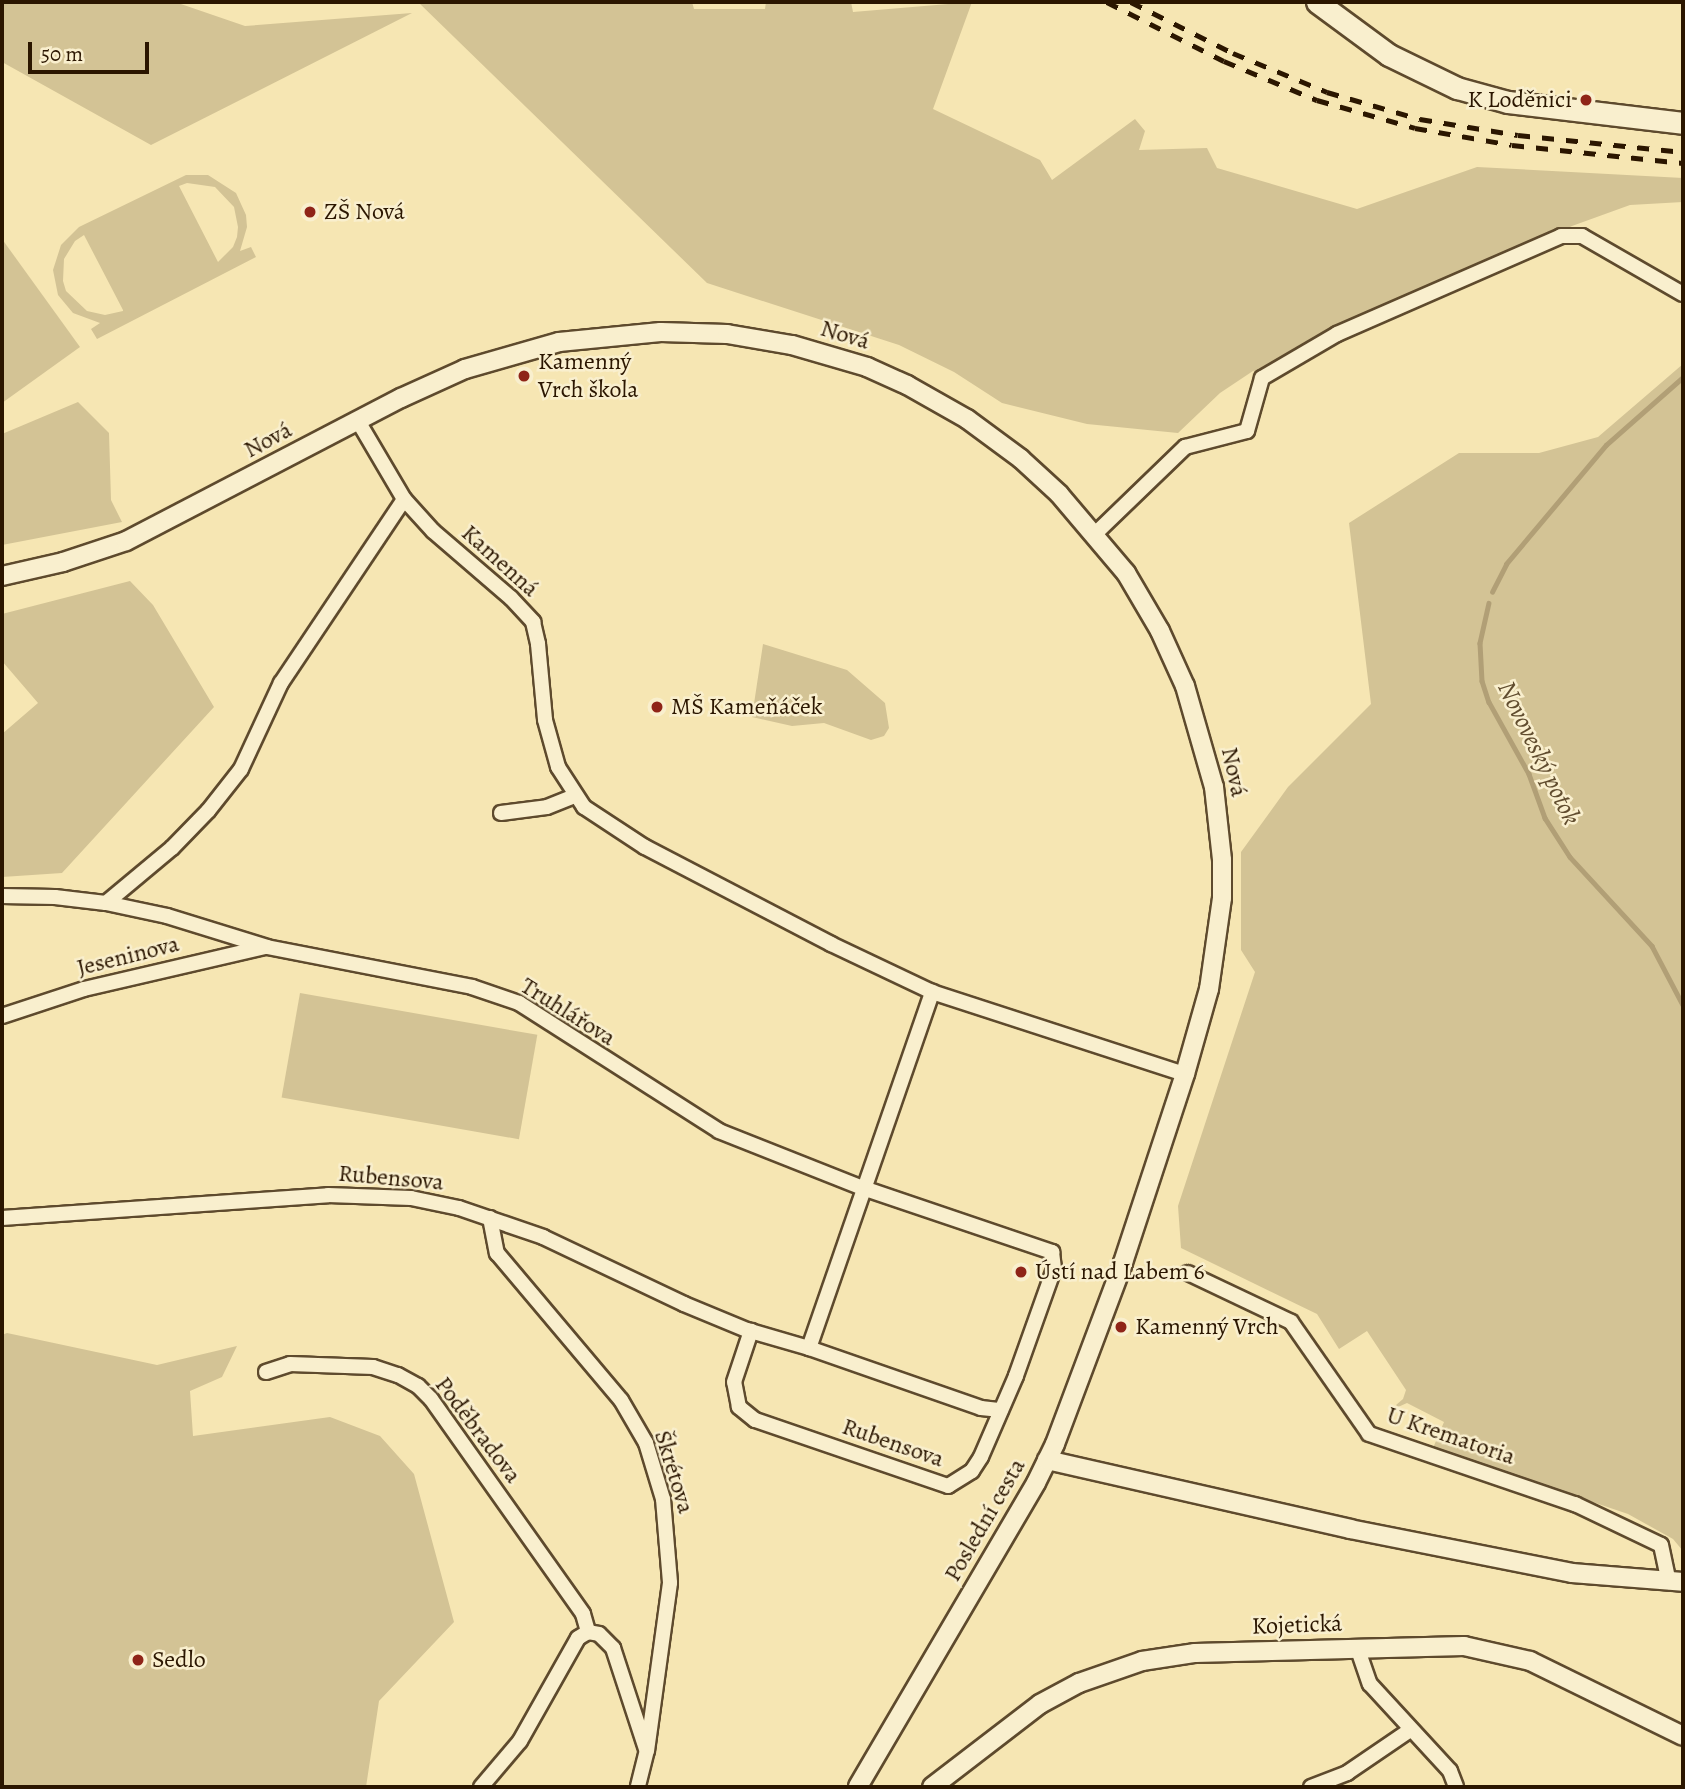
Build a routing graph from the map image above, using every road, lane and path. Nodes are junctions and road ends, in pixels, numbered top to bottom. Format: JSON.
{"nodes":[{"id":1,"x":1317,"y":2,"type":"edge"},
{"id":2,"x":1683,"y":123,"type":"edge"},
{"id":3,"x":1683,"y":294,"type":"edge"},
{"id":4,"x":358,"y":421,"type":"junction"},
{"id":5,"x":404,"y":499,"type":"junction"},
{"id":6,"x":1096,"y":533,"type":"junction"},
{"id":7,"x":2,"y":576,"type":"edge"},
{"id":8,"x":574,"y":796,"type":"junction"},
{"id":9,"x":501,"y":813,"type":"dead end"},
{"id":10,"x":2,"y":896,"type":"edge"},
{"id":11,"x":106,"y":903,"type":"junction"},
{"id":12,"x":267,"y":947,"type":"junction"},
{"id":13,"x":932,"y":992,"type":"junction"},
{"id":14,"x":2,"y":1016,"type":"edge"},
{"id":15,"x":1185,"y":1074,"type":"junction"},
{"id":16,"x":863,"y":1188,"type":"junction"},
{"id":17,"x":2,"y":1218,"type":"edge"},
{"id":18,"x":490,"y":1218,"type":"junction"},
{"id":19,"x":1123,"y":1263,"type":"joint"},
{"id":20,"x":1188,"y":1273,"type":"dead end"},
{"id":21,"x":751,"y":1331,"type":"junction"},
{"id":22,"x":809,"y":1348,"type":"junction"},
{"id":23,"x":266,"y":1372,"type":"dead end"},
{"id":24,"x":1001,"y":1410,"type":"junction"},
{"id":25,"x":1047,"y":1460,"type":"junction"},
{"id":26,"x":1676,"y":1582,"type":"edge"},
{"id":27,"x":588,"y":1632,"type":"junction"},
{"id":28,"x":1357,"y":1647,"type":"junction"},
{"id":29,"x":1410,"y":1730,"type":"junction"},
{"id":30,"x":1683,"y":1736,"type":"edge"},
{"id":31,"x":647,"y":1750,"type":"junction"},
{"id":32,"x":481,"y":1787,"type":"edge"},
{"id":33,"x":638,"y":1787,"type":"edge"},
{"id":34,"x":859,"y":1787,"type":"edge"},
{"id":35,"x":932,"y":1787,"type":"edge"},
{"id":36,"x":1311,"y":1787,"type":"edge"},
{"id":37,"x":1456,"y":1787,"type":"edge"}],
"edges":[{"from":1,"to":2,"type":"main road"},
{"from":3,"to":6,"type":"street"},
{"from":4,"to":5,"type":"street","name":"Kamenná"},
{"from":4,"to":6,"type":"street","name":"Nová"},
{"from":4,"to":7,"type":"street","name":"Nová"},
{"from":5,"to":8,"type":"street","name":"Kamenná"},
{"from":5,"to":11,"type":"street"},
{"from":6,"to":15,"type":"street","name":"Nová"},
{"from":8,"to":9,"type":"street"},
{"from":8,"to":13,"type":"street","name":"Kamenná"},
{"from":10,"to":11,"type":"street","name":"Truhlářova"},
{"from":11,"to":12,"type":"street","name":"Truhlářova"},
{"from":12,"to":14,"type":"street","name":"Jeseninova"},
{"from":12,"to":16,"type":"street","name":"Truhlářova"},
{"from":13,"to":15,"type":"street"},
{"from":13,"to":16,"type":"street"},
{"from":15,"to":19,"type":"street","name":"Nová"},
{"from":16,"to":22,"type":"street"},
{"from":16,"to":24,"type":"street","name":"Truhlářova"},
{"from":17,"to":18,"type":"street","name":"Rubensova"},
{"from":18,"to":21,"type":"street","name":"Rubensova"},
{"from":18,"to":31,"type":"street","name":"Škrétova"},
{"from":19,"to":25,"type":"street","name":"Poslední cesta"},
{"from":20,"to":26,"type":"street","name":"U Krematoria"},
{"from":21,"to":22,"type":"street","name":"Rubensova"},
{"from":21,"to":24,"type":"street","name":"Rubensova"},
{"from":22,"to":24,"type":"street","name":"Rubensova"},
{"from":23,"to":27,"type":"street","name":"Poděbradova"},
{"from":25,"to":26,"type":"street"},
{"from":25,"to":34,"type":"street","name":"Poslední cesta"},
{"from":27,"to":31,"type":"street"},
{"from":27,"to":32,"type":"street"},
{"from":28,"to":29,"type":"street"},
{"from":28,"to":30,"type":"street","name":"Kojetická"},
{"from":28,"to":35,"type":"street","name":"Kojetická"},
{"from":29,"to":36,"type":"street"},
{"from":29,"to":37,"type":"street"},
{"from":31,"to":33,"type":"street","name":"Škrétova"}]}
